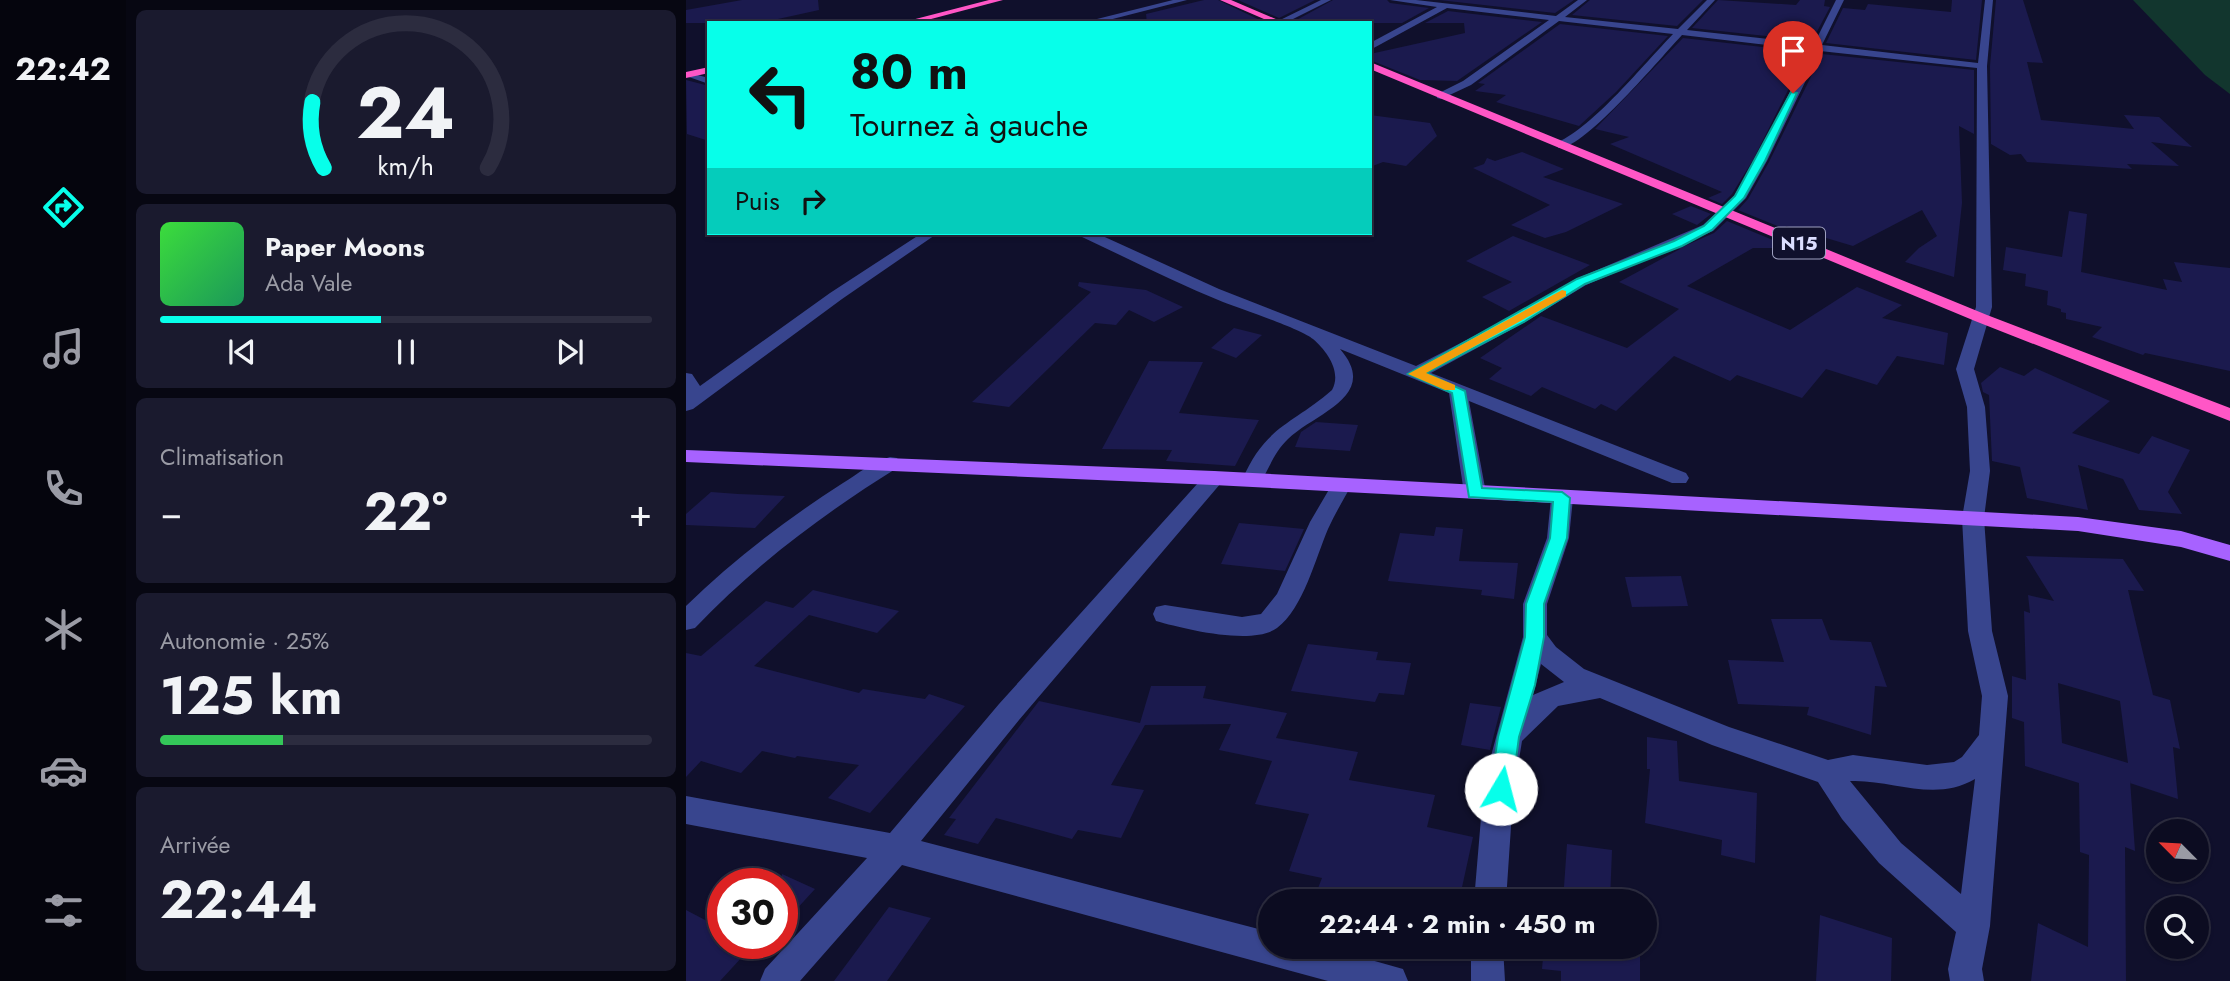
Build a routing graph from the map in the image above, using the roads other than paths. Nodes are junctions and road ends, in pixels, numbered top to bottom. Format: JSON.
{"nodes":[{"id":1,"x":999,"y":0,"type":"edge"},
{"id":2,"x":1183,"y":0,"type":"edge"},
{"id":3,"x":1212,"y":0,"type":"edge"},
{"id":4,"x":1224,"y":0,"type":"edge"},
{"id":5,"x":1327,"y":0,"type":"edge"},
{"id":6,"x":1394,"y":0,"type":"edge"},
{"id":7,"x":1455,"y":0,"type":"edge"},
{"id":8,"x":1583,"y":0,"type":"edge"},
{"id":9,"x":1711,"y":0,"type":"edge"},
{"id":10,"x":1840,"y":0,"type":"edge"},
{"id":11,"x":1989,"y":0,"type":"edge"},
{"id":12,"x":1445,"y":6,"type":"junction"},
{"id":13,"x":1557,"y":19,"type":"junction"},
{"id":14,"x":912,"y":21,"type":"edge"},
{"id":15,"x":1094,"y":21,"type":"edge"},
{"id":16,"x":1263,"y":21,"type":"edge"},
{"id":17,"x":1275,"y":21,"type":"edge"},
{"id":18,"x":1284,"y":21,"type":"edge"},
{"id":19,"x":1679,"y":33,"type":"junction"},
{"id":20,"x":1372,"y":46,"type":"edge"},
{"id":21,"x":1815,"y":48,"type":"junction"},
{"id":22,"x":1372,"y":60,"type":"edge"},
{"id":23,"x":1372,"y":66,"type":"edge"},
{"id":24,"x":1982,"y":66,"type":"junction"},
{"id":25,"x":707,"y":70,"type":"edge"},
{"id":26,"x":687,"y":75,"type":"edge"},
{"id":27,"x":707,"y":80,"type":"edge"},
{"id":28,"x":1446,"y":94,"type":"junction"},
{"id":29,"x":1567,"y":142,"type":"junction"},
{"id":30,"x":1727,"y":209,"type":"junction"},
{"id":31,"x":928,"y":235,"type":"edge"},
{"id":32,"x":1089,"y":235,"type":"edge"},
{"id":33,"x":1983,"y":312,"type":"junction"},
{"id":34,"x":1317,"y":335,"type":"junction"},
{"id":35,"x":1415,"y":374,"type":"junction"},
{"id":36,"x":686,"y":378,"type":"edge"},
{"id":37,"x":1458,"y":391,"type":"junction"},
{"id":38,"x":692,"y":400,"type":"edge"},
{"id":39,"x":2230,"y":404,"type":"edge"},
{"id":40,"x":2230,"y":415,"type":"edge"},
{"id":41,"x":686,"y":456,"type":"edge"},
{"id":42,"x":890,"y":463,"type":"junction"},
{"id":43,"x":1214,"y":478,"type":"junction"},
{"id":44,"x":1679,"y":478,"type":"dead end"},
{"id":45,"x":1252,"y":480,"type":"junction"},
{"id":46,"x":1340,"y":486,"type":"junction"},
{"id":47,"x":1475,"y":493,"type":"junction"},
{"id":48,"x":1562,"y":498,"type":"junction"},
{"id":49,"x":1973,"y":518,"type":"junction"},
{"id":50,"x":2230,"y":552,"type":"edge"},
{"id":51,"x":1165,"y":614,"type":"dead end"},
{"id":52,"x":686,"y":621,"type":"edge"},
{"id":53,"x":1535,"y":637,"type":"junction"},
{"id":54,"x":1603,"y":687,"type":"junction"},
{"id":55,"x":1509,"y":737,"type":"junction"},
{"id":56,"x":1993,"y":739,"type":"junction"},
{"id":57,"x":1828,"y":773,"type":"junction"},
{"id":58,"x":686,"y":810,"type":"edge"},
{"id":59,"x":896,"y":849,"type":"junction"},
{"id":60,"x":1491,"y":889,"type":"edge"},
{"id":61,"x":1973,"y":926,"type":"junction"},
{"id":62,"x":1487,"y":959,"type":"edge"},
{"id":63,"x":777,"y":981,"type":"edge"},
{"id":64,"x":1391,"y":981,"type":"edge"},
{"id":65,"x":1488,"y":981,"type":"edge"},
{"id":66,"x":1967,"y":981,"type":"edge"}],
"edges":[{"from":1,"to":14,"type":"highway"},
{"from":2,"to":15,"type":"street"},
{"from":3,"to":16,"type":"highway"},
{"from":4,"to":17,"type":"highway"},
{"from":5,"to":18,"type":"street"},
{"from":6,"to":12,"type":"street"},
{"from":7,"to":12,"type":"street"},
{"from":8,"to":13,"type":"street"},
{"from":9,"to":19,"type":"street"},
{"from":10,"to":21,"type":"street"},
{"from":11,"to":24,"type":"street"},
{"from":12,"to":13,"type":"street"},
{"from":12,"to":20,"type":"street"},
{"from":13,"to":19,"type":"street"},
{"from":13,"to":28,"type":"street"},
{"from":19,"to":21,"type":"street"},
{"from":19,"to":29,"type":"street"},
{"from":21,"to":24,"type":"street"},
{"from":21,"to":30,"type":"street"},
{"from":22,"to":28,"type":"highway","number":"N15"},
{"from":23,"to":28,"type":"highway","number":"N15"},
{"from":24,"to":33,"type":"street"},
{"from":25,"to":26,"type":"highway"},
{"from":26,"to":27,"type":"street"},
{"from":28,"to":29,"type":"highway","number":"N15"},
{"from":29,"to":30,"type":"highway","number":"N15"},
{"from":30,"to":33,"type":"highway","number":"N15"},
{"from":30,"to":35,"type":"street"},
{"from":31,"to":38,"type":"street"},
{"from":32,"to":34,"type":"street"},
{"from":33,"to":39,"type":"highway","number":"N15"},
{"from":33,"to":40,"type":"highway","number":"N15"},
{"from":33,"to":49,"type":"street"},
{"from":34,"to":35,"type":"street"},
{"from":34,"to":45,"type":"street"},
{"from":35,"to":37,"type":"street"},
{"from":36,"to":38,"type":"street"},
{"from":37,"to":44,"type":"street"},
{"from":37,"to":47,"type":"street"},
{"from":41,"to":42,"type":"main road"},
{"from":42,"to":43,"type":"main road"},
{"from":42,"to":52,"type":"street"},
{"from":43,"to":45,"type":"main road"},
{"from":43,"to":59,"type":"street"},
{"from":45,"to":46,"type":"main road"},
{"from":46,"to":47,"type":"main road"},
{"from":46,"to":51,"type":"street"},
{"from":47,"to":48,"type":"main road"},
{"from":48,"to":49,"type":"main road"},
{"from":48,"to":53,"type":"street"},
{"from":49,"to":50,"type":"main road"},
{"from":49,"to":56,"type":"street"},
{"from":53,"to":54,"type":"street"},
{"from":53,"to":55,"type":"street"},
{"from":54,"to":55,"type":"street"},
{"from":54,"to":57,"type":"street"},
{"from":55,"to":60,"type":"street"},
{"from":56,"to":57,"type":"street"},
{"from":56,"to":61,"type":"street"},
{"from":57,"to":61,"type":"street"},
{"from":58,"to":59,"type":"street"},
{"from":59,"to":63,"type":"street"},
{"from":59,"to":64,"type":"street"},
{"from":61,"to":66,"type":"street"},
{"from":62,"to":65,"type":"street"}]}
